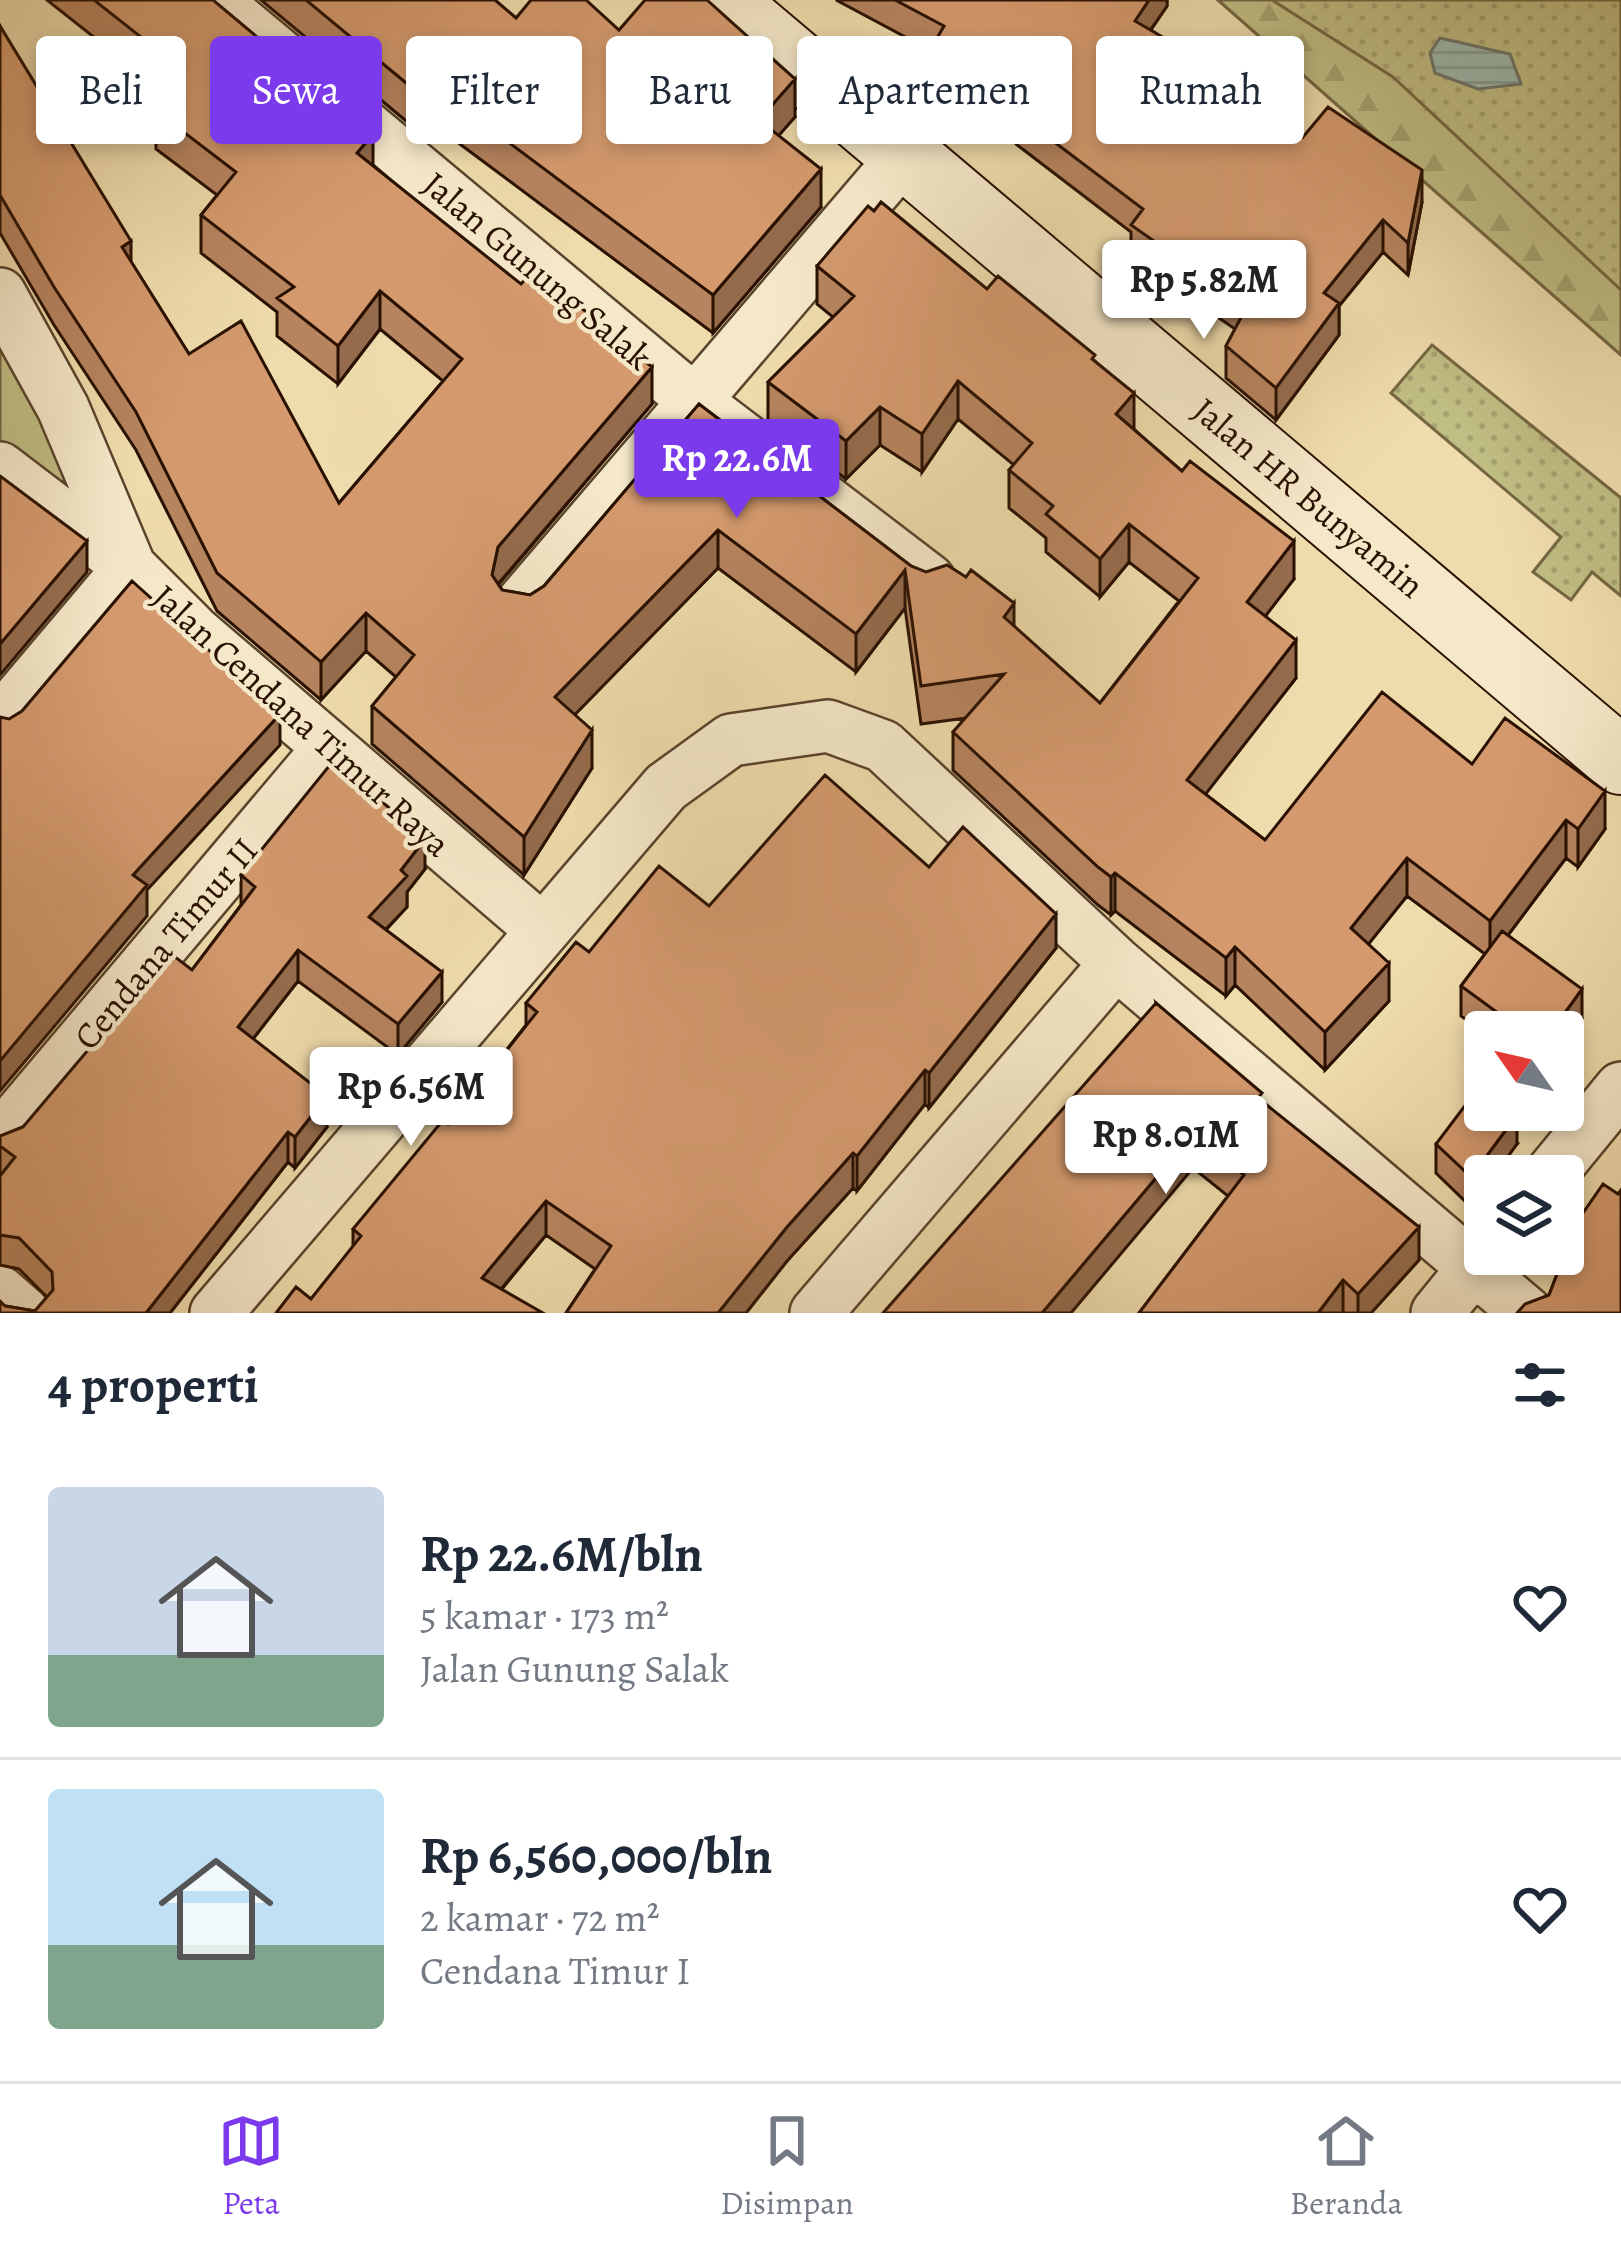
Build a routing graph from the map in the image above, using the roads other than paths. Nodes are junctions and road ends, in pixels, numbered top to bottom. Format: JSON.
{"nodes":[{"id":1,"x":214,"y":0,"type":"edge"},
{"id":2,"x":722,"y":0,"type":"edge"},
{"id":3,"x":905,"y":155,"type":"junction"},
{"id":4,"x":1,"y":296,"type":"edge"},
{"id":5,"x":696,"y":402,"type":"junction"},
{"id":6,"x":0,"y":468,"type":"edge"},
{"id":7,"x":130,"y":567,"type":"junction"},
{"id":8,"x":929,"y":580,"type":"edge"},
{"id":9,"x":520,"y":604,"type":"edge"},
{"id":10,"x":0,"y":721,"type":"edge"},
{"id":11,"x":329,"y":748,"type":"junction"},
{"id":12,"x":1621,"y":760,"type":"edge"},
{"id":13,"x":541,"y":929,"type":"junction"},
{"id":14,"x":1116,"y":964,"type":"junction"},
{"id":15,"x":1621,"y":1088,"type":"edge"},
{"id":16,"x":0,"y":1138,"type":"edge"},
{"id":17,"x":1566,"y":1155,"type":"edge"},
{"id":18,"x":1464,"y":1249,"type":"edge"},
{"id":19,"x":1468,"y":1275,"type":"edge"},
{"id":20,"x":1492,"y":1275,"type":"edge"},
{"id":21,"x":0,"y":1292,"type":"edge"},
{"id":22,"x":24,"y":1313,"type":"edge"},
{"id":23,"x":215,"y":1313,"type":"edge"},
{"id":24,"x":816,"y":1313,"type":"edge"},
{"id":25,"x":1437,"y":1313,"type":"edge"},
{"id":26,"x":1527,"y":1313,"type":"edge"}],
"edges":[{"from":1,"to":5,"type":"street","name":"Jalan Gunung Salak"},
{"from":2,"to":3,"type":"main road","name":"Jalan HR Bunyamin"},
{"from":3,"to":5,"type":"street"},
{"from":3,"to":12,"type":"main road","name":"Jalan HR Bunyamin"},
{"from":4,"to":7,"type":"street","name":"Jalan Cendana Timur Raya"},
{"from":5,"to":8,"type":"street","name":"Jalan Gunung Salak"},
{"from":5,"to":9,"type":"street"},
{"from":6,"to":7,"type":"street"},
{"from":7,"to":10,"type":"street"},
{"from":7,"to":11,"type":"street","name":"Jalan Cendana Timur Raya"},
{"from":11,"to":13,"type":"street","name":"Jalan Cendana Timur Raya"},
{"from":11,"to":16,"type":"street","name":"Cendana Timur II"},
{"from":13,"to":14,"type":"street"},
{"from":13,"to":23,"type":"street"},
{"from":14,"to":18,"type":"street"},
{"from":14,"to":24,"type":"street"},
{"from":15,"to":17,"type":"street"},
{"from":19,"to":25,"type":"street"},
{"from":20,"to":26,"type":"street"},
{"from":21,"to":22,"type":"street"}]}
